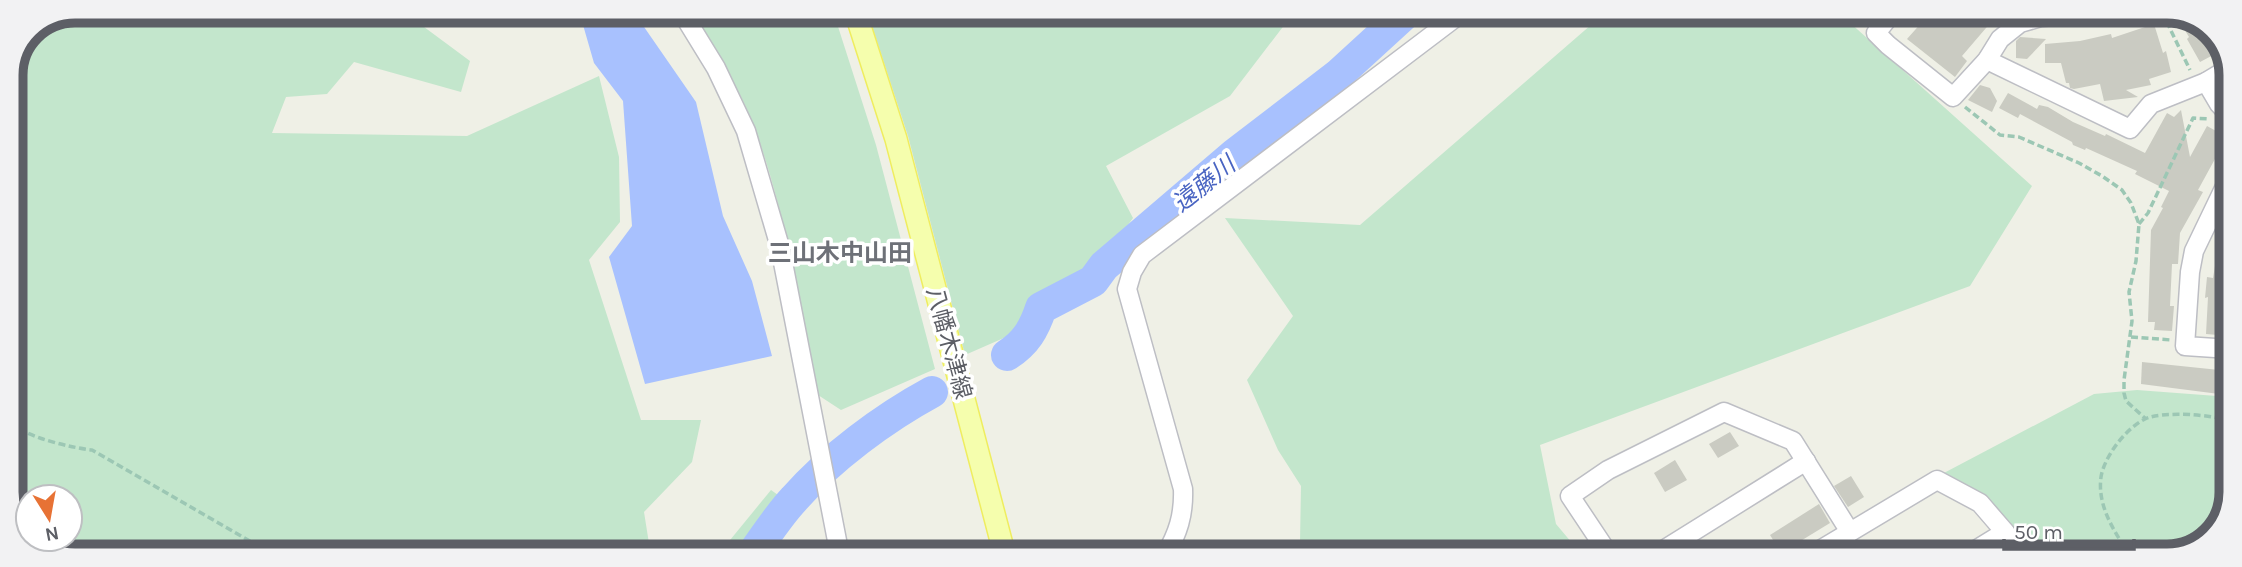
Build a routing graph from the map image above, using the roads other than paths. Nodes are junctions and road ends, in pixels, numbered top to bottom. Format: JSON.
{"nodes":[{"id":1,"x":688,"y":23,"type":"edge"},
{"id":2,"x":859,"y":23,"type":"edge"},
{"id":3,"x":1448,"y":23,"type":"edge"},
{"id":4,"x":1885,"y":23,"type":"edge"},
{"id":5,"x":2020,"y":23,"type":"edge"},
{"id":6,"x":1987,"y":60,"type":"junction"},
{"id":7,"x":2219,"y":74,"type":"edge"},
{"id":8,"x":2201,"y":84,"type":"junction"},
{"id":9,"x":2219,"y":104,"type":"edge"},
{"id":10,"x":2219,"y":199,"type":"edge"},
{"id":11,"x":2219,"y":348,"type":"edge"},
{"id":12,"x":1806,"y":461,"type":"junction"},
{"id":13,"x":1850,"y":532,"type":"junction"},
{"id":14,"x":2005,"y":532,"type":"junction"},
{"id":15,"x":838,"y":544,"type":"edge"},
{"id":16,"x":1002,"y":544,"type":"edge"},
{"id":17,"x":1172,"y":544,"type":"edge"},
{"id":18,"x":1602,"y":544,"type":"edge"},
{"id":19,"x":1673,"y":544,"type":"edge"},
{"id":20,"x":1830,"y":544,"type":"edge"},
{"id":21,"x":1986,"y":544,"type":"edge"},
{"id":22,"x":2014,"y":544,"type":"edge"}],
"edges":[{"from":1,"to":15,"type":"street"},
{"from":2,"to":16,"type":"main road","name":"八幡木津線"},
{"from":3,"to":17,"type":"street"},
{"from":4,"to":6,"type":"street"},
{"from":5,"to":6,"type":"street"},
{"from":6,"to":8,"type":"street"},
{"from":7,"to":8,"type":"street"},
{"from":8,"to":9,"type":"street"},
{"from":10,"to":11,"type":"street"},
{"from":12,"to":13,"type":"street"},
{"from":12,"to":18,"type":"street"},
{"from":12,"to":19,"type":"street"},
{"from":13,"to":14,"type":"street"},
{"from":13,"to":20,"type":"street"},
{"from":14,"to":21,"type":"street"},
{"from":14,"to":22,"type":"street"}]}
